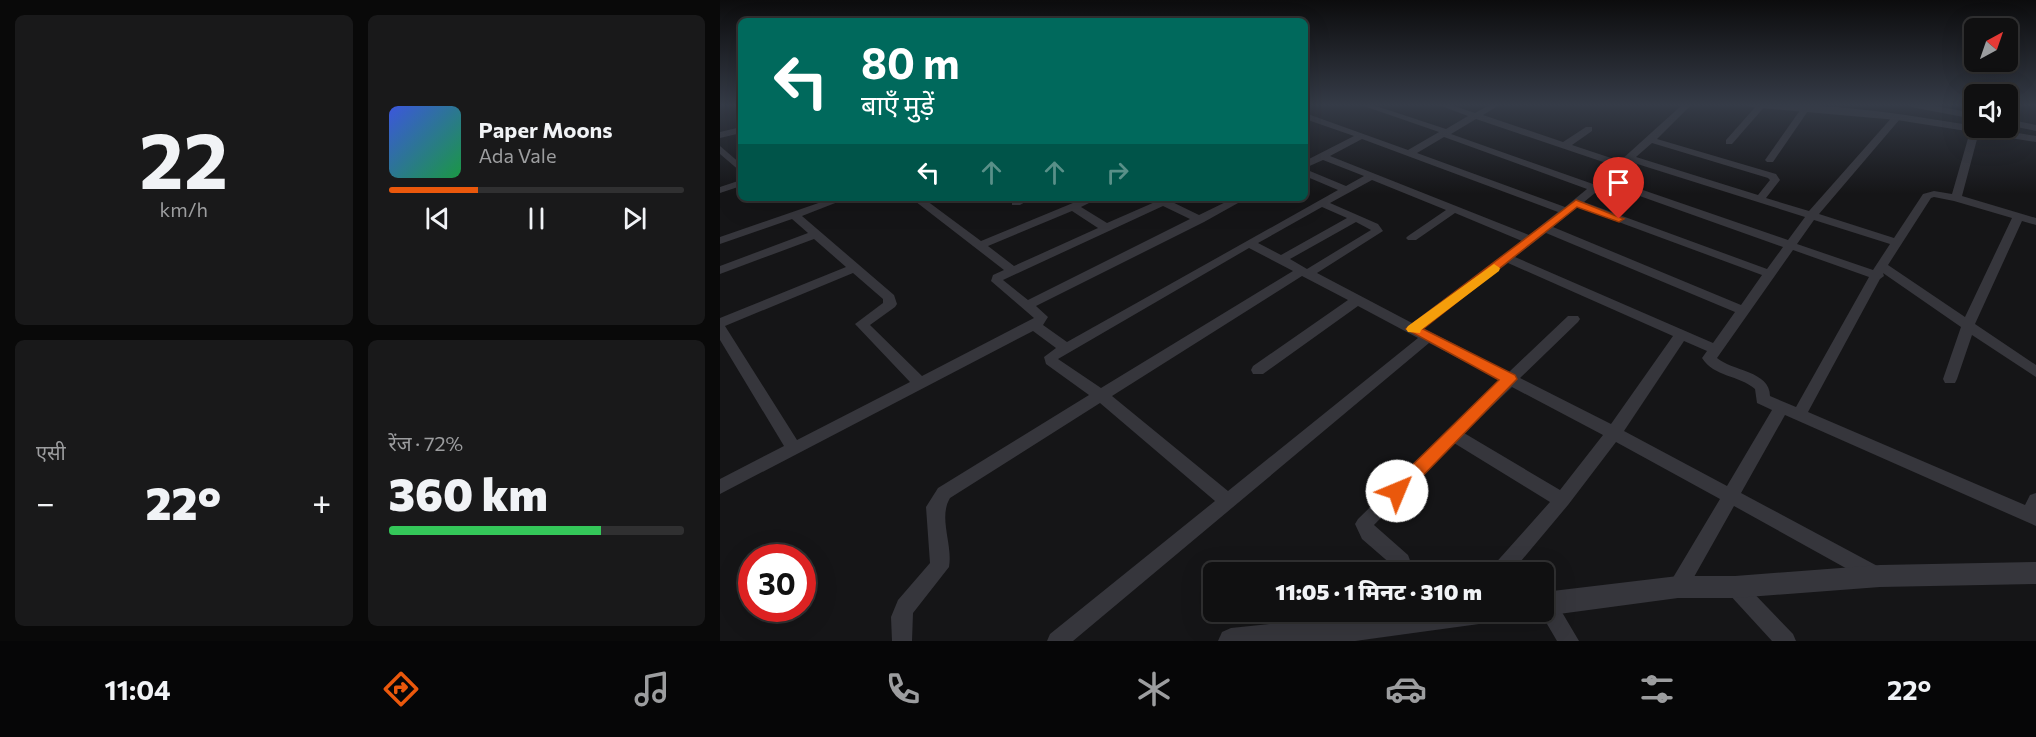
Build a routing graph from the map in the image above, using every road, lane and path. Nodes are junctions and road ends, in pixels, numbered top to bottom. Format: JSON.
{"nodes":[{"id":1,"x":1356,"y":134,"type":"edge"},
{"id":2,"x":1443,"y":134,"type":"edge"},
{"id":3,"x":1448,"y":134,"type":"edge"},
{"id":4,"x":1529,"y":134,"type":"edge"},
{"id":5,"x":1582,"y":134,"type":"edge"},
{"id":6,"x":1657,"y":134,"type":"edge"},
{"id":7,"x":1736,"y":134,"type":"edge"},
{"id":8,"x":1788,"y":134,"type":"edge"},
{"id":9,"x":1882,"y":134,"type":"edge"},
{"id":10,"x":2018,"y":134,"type":"edge"},
{"id":11,"x":1362,"y":136,"type":"junction"},
{"id":12,"x":1971,"y":138,"type":"edge"},
{"id":13,"x":2036,"y":139,"type":"edge"},
{"id":14,"x":1651,"y":140,"type":"junction"},
{"id":15,"x":1729,"y":142,"type":"dead end"},
{"id":16,"x":1565,"y":146,"type":"junction"},
{"id":17,"x":720,"y":149,"type":"edge"},
{"id":18,"x":1409,"y":153,"type":"junction"},
{"id":19,"x":1322,"y":156,"type":"junction"},
{"id":20,"x":1770,"y":160,"type":"dead end"},
{"id":21,"x":738,"y":162,"type":"edge"},
{"id":22,"x":1627,"y":162,"type":"junction"},
{"id":23,"x":738,"y":163,"type":"edge"},
{"id":24,"x":1308,"y":163,"type":"edge"},
{"id":25,"x":720,"y":165,"type":"edge"},
{"id":26,"x":1308,"y":173,"type":"edge"},
{"id":27,"x":1372,"y":176,"type":"junction"},
{"id":28,"x":738,"y":184,"type":"edge"},
{"id":29,"x":1600,"y":184,"type":"junction"},
{"id":30,"x":720,"y":190,"type":"edge"},
{"id":31,"x":1346,"y":190,"type":"junction"},
{"id":32,"x":1761,"y":198,"type":"junction"},
{"id":33,"x":1956,"y":198,"type":"junction"},
{"id":34,"x":834,"y":201,"type":"edge"},
{"id":35,"x":919,"y":201,"type":"edge"},
{"id":36,"x":1021,"y":201,"type":"edge"},
{"id":37,"x":1087,"y":201,"type":"edge"},
{"id":38,"x":1157,"y":201,"type":"edge"},
{"id":39,"x":1161,"y":201,"type":"edge"},
{"id":40,"x":1237,"y":201,"type":"edge"},
{"id":41,"x":1016,"y":203,"type":"dead end"},
{"id":42,"x":1321,"y":203,"type":"junction"},
{"id":43,"x":1074,"y":207,"type":"junction"},
{"id":44,"x":1570,"y":207,"type":"junction"},
{"id":45,"x":1454,"y":209,"type":"junction"},
{"id":46,"x":794,"y":215,"type":"junction"},
{"id":47,"x":1812,"y":215,"type":"junction"},
{"id":48,"x":2018,"y":217,"type":"junction"},
{"id":49,"x":1355,"y":218,"type":"junction"},
{"id":50,"x":1200,"y":220,"type":"junction"},
{"id":51,"x":2036,"y":222,"type":"edge"},
{"id":52,"x":1106,"y":228,"type":"junction"},
{"id":53,"x":1545,"y":228,"type":"junction"},
{"id":54,"x":817,"y":234,"type":"junction"},
{"id":55,"x":1412,"y":238,"type":"dead end"},
{"id":56,"x":1530,"y":240,"type":"junction"},
{"id":57,"x":720,"y":241,"type":"edge"},
{"id":58,"x":1896,"y":242,"type":"junction"},
{"id":59,"x":1248,"y":243,"type":"junction"},
{"id":60,"x":1792,"y":245,"type":"junction"},
{"id":61,"x":978,"y":246,"type":"junction"},
{"id":62,"x":1507,"y":258,"type":"junction"},
{"id":63,"x":1280,"y":260,"type":"junction"},
{"id":64,"x":854,"y":268,"type":"junction"},
{"id":65,"x":720,"y":270,"type":"edge"},
{"id":66,"x":1012,"y":270,"type":"junction"},
{"id":67,"x":1879,"y":271,"type":"junction"},
{"id":68,"x":1304,"y":273,"type":"junction"},
{"id":69,"x":1770,"y":274,"type":"junction"},
{"id":70,"x":1356,"y":301,"type":"junction"},
{"id":71,"x":1028,"y":305,"type":"junction"},
{"id":72,"x":1744,"y":310,"type":"junction"},
{"id":73,"x":1573,"y":319,"type":"dead end"},
{"id":74,"x":720,"y":323,"type":"edge"},
{"id":75,"x":1034,"y":325,"type":"junction"},
{"id":76,"x":1968,"y":325,"type":"junction"},
{"id":77,"x":720,"y":329,"type":"edge"},
{"id":78,"x":1420,"y":333,"type":"junction"},
{"id":79,"x":1682,"y":334,"type":"junction"},
{"id":80,"x":1066,"y":348,"type":"junction"},
{"id":81,"x":1715,"y":349,"type":"junction"},
{"id":82,"x":1258,"y":370,"type":"dead end"},
{"id":83,"x":2036,"y":372,"type":"edge"},
{"id":84,"x":1510,"y":379,"type":"junction"},
{"id":85,"x":1950,"y":380,"type":"dead end"},
{"id":86,"x":921,"y":384,"type":"junction"},
{"id":87,"x":1103,"y":397,"type":"junction"},
{"id":88,"x":1780,"y":408,"type":"junction"},
{"id":89,"x":1799,"y":415,"type":"junction"},
{"id":90,"x":1614,"y":433,"type":"junction"},
{"id":91,"x":1453,"y":434,"type":"junction"},
{"id":92,"x":795,"y":449,"type":"junction"},
{"id":93,"x":720,"y":487,"type":"edge"},
{"id":94,"x":1730,"y":497,"type":"junction"},
{"id":95,"x":1562,"y":500,"type":"junction"},
{"id":96,"x":1228,"y":501,"type":"junction"},
{"id":97,"x":2034,"y":511,"type":"edge"},
{"id":98,"x":1401,"y":562,"type":"edge"},
{"id":99,"x":1508,"y":562,"type":"edge"},
{"id":100,"x":2036,"y":573,"type":"edge"},
{"id":101,"x":1880,"y":576,"type":"junction"},
{"id":102,"x":1678,"y":587,"type":"junction"},
{"id":103,"x":1735,"y":587,"type":"junction"},
{"id":104,"x":1554,"y":603,"type":"edge"},
{"id":105,"x":1554,"y":621,"type":"edge"},
{"id":106,"x":1348,"y":622,"type":"edge"},
{"id":107,"x":902,"y":641,"type":"edge"},
{"id":108,"x":1057,"y":641,"type":"edge"},
{"id":109,"x":1231,"y":641,"type":"edge"},
{"id":110,"x":1565,"y":641,"type":"edge"},
{"id":111,"x":1786,"y":641,"type":"edge"}],
"edges":[{"from":1,"to":11,"type":"street"},
{"from":2,"to":18,"type":"street"},
{"from":3,"to":29,"type":"street"},
{"from":4,"to":16,"type":"street"},
{"from":5,"to":16,"type":"street"},
{"from":6,"to":14,"type":"street"},
{"from":7,"to":15,"type":"street"},
{"from":8,"to":20,"type":"street"},
{"from":9,"to":47,"type":"street"},
{"from":10,"to":13,"type":"street"},
{"from":11,"to":18,"type":"street"},
{"from":11,"to":19,"type":"street"},
{"from":12,"to":33,"type":"street"},
{"from":14,"to":22,"type":"street"},
{"from":14,"to":32,"type":"street"},
{"from":16,"to":22,"type":"street"},
{"from":17,"to":21,"type":"street"},
{"from":18,"to":44,"type":"street"},
{"from":19,"to":24,"type":"street"},
{"from":19,"to":27,"type":"street"},
{"from":22,"to":29,"type":"street"},
{"from":22,"to":32,"type":"street"},
{"from":23,"to":25,"type":"street"},
{"from":26,"to":31,"type":"street"},
{"from":27,"to":31,"type":"street"},
{"from":27,"to":45,"type":"street"},
{"from":28,"to":30,"type":"street"},
{"from":29,"to":44,"type":"street"},
{"from":29,"to":60,"type":"street"},
{"from":31,"to":42,"type":"street"},
{"from":32,"to":47,"type":"street"},
{"from":33,"to":48,"type":"street"},
{"from":33,"to":58,"type":"street"},
{"from":34,"to":46,"type":"street"},
{"from":35,"to":61,"type":"street"},
{"from":36,"to":41,"type":"street"},
{"from":37,"to":43,"type":"street"},
{"from":38,"to":52,"type":"street"},
{"from":39,"to":50,"type":"street"},
{"from":40,"to":50,"type":"street"},
{"from":42,"to":49,"type":"street"},
{"from":42,"to":59,"type":"street"},
{"from":43,"to":52,"type":"street"},
{"from":43,"to":61,"type":"street"},
{"from":44,"to":53,"type":"street"},
{"from":44,"to":69,"type":"street"},
{"from":45,"to":55,"type":"street"},
{"from":45,"to":56,"type":"street"},
{"from":46,"to":54,"type":"street"},
{"from":46,"to":57,"type":"street"},
{"from":47,"to":58,"type":"street"},
{"from":47,"to":60,"type":"street"},
{"from":48,"to":51,"type":"street"},
{"from":48,"to":76,"type":"street"},
{"from":49,"to":63,"type":"street"},
{"from":49,"to":68,"type":"street"},
{"from":50,"to":71,"type":"street"},
{"from":52,"to":66,"type":"street"},
{"from":53,"to":56,"type":"street"},
{"from":53,"to":72,"type":"street"},
{"from":54,"to":64,"type":"street"},
{"from":54,"to":65,"type":"street"},
{"from":56,"to":62,"type":"street"},
{"from":58,"to":67,"type":"street"},
{"from":59,"to":63,"type":"street"},
{"from":59,"to":80,"type":"street"},
{"from":60,"to":67,"type":"street"},
{"from":60,"to":69,"type":"street"},
{"from":61,"to":66,"type":"street"},
{"from":62,"to":78,"type":"street"},
{"from":62,"to":79,"type":"street"},
{"from":63,"to":68,"type":"street"},
{"from":64,"to":74,"type":"street"},
{"from":64,"to":86,"type":"street"},
{"from":66,"to":71,"type":"street"},
{"from":67,"to":76,"type":"street"},
{"from":67,"to":89,"type":"street"},
{"from":68,"to":70,"type":"street"},
{"from":68,"to":87,"type":"street"},
{"from":69,"to":72,"type":"street"},
{"from":70,"to":78,"type":"street"},
{"from":70,"to":82,"type":"street"},
{"from":71,"to":75,"type":"street"},
{"from":72,"to":81,"type":"street"},
{"from":73,"to":84,"type":"street"},
{"from":75,"to":80,"type":"street"},
{"from":75,"to":86,"type":"street"},
{"from":76,"to":83,"type":"street"},
{"from":76,"to":85,"type":"street"},
{"from":77,"to":92,"type":"street"},
{"from":78,"to":84,"type":"street"},
{"from":78,"to":96,"type":"street"},
{"from":79,"to":81,"type":"street"},
{"from":79,"to":90,"type":"street"},
{"from":80,"to":87,"type":"street"},
{"from":81,"to":88,"type":"street"},
{"from":84,"to":90,"type":"street"},
{"from":84,"to":91,"type":"street"},
{"from":86,"to":92,"type":"street"},
{"from":87,"to":96,"type":"street"},
{"from":87,"to":107,"type":"street"},
{"from":88,"to":89,"type":"street"},
{"from":88,"to":94,"type":"street"},
{"from":89,"to":97,"type":"street"},
{"from":90,"to":94,"type":"street"},
{"from":90,"to":95,"type":"street"},
{"from":91,"to":95,"type":"street"},
{"from":91,"to":98,"type":"street"},
{"from":92,"to":93,"type":"street"},
{"from":94,"to":101,"type":"street"},
{"from":94,"to":102,"type":"street"},
{"from":95,"to":99,"type":"street"},
{"from":96,"to":108,"type":"street"},
{"from":100,"to":101,"type":"street"},
{"from":101,"to":103,"type":"street"},
{"from":102,"to":103,"type":"street"},
{"from":102,"to":104,"type":"street"},
{"from":103,"to":111,"type":"street"},
{"from":105,"to":110,"type":"street"},
{"from":106,"to":109,"type":"street"}]}
